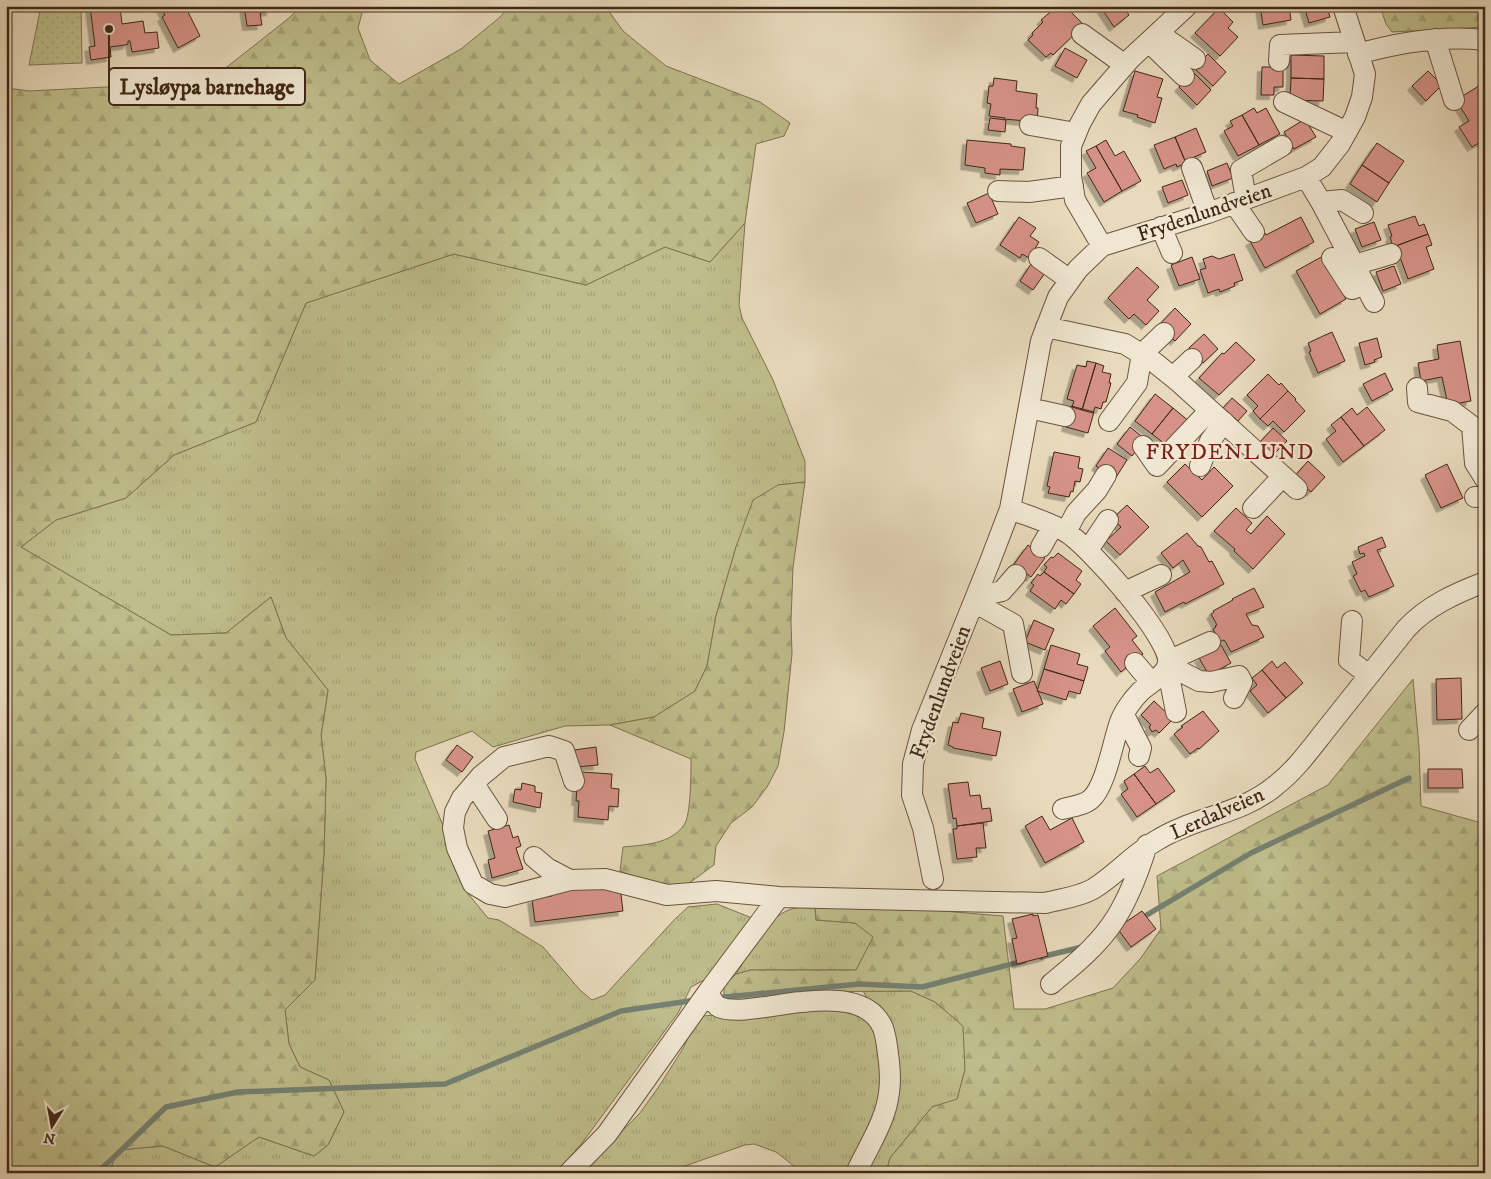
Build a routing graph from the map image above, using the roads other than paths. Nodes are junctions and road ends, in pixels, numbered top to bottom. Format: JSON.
{"nodes":[{"id":1,"x":1343,"y":6,"type":"edge"},
{"id":2,"x":1186,"y":7,"type":"edge"},
{"id":3,"x":1082,"y":34,"type":"dead end"},
{"id":4,"x":1153,"y":37,"type":"junction"},
{"id":5,"x":1434,"y":39,"type":"junction"},
{"id":6,"x":1485,"y":40,"type":"edge"},
{"id":7,"x":1356,"y":48,"type":"junction"},
{"id":8,"x":1195,"y":59,"type":"dead end"},
{"id":9,"x":1280,"y":61,"type":"dead end"},
{"id":10,"x":1125,"y":65,"type":"junction"},
{"id":11,"x":1184,"y":76,"type":"dead end"},
{"id":12,"x":1454,"y":100,"type":"dead end"},
{"id":13,"x":1284,"y":102,"type":"dead end"},
{"id":14,"x":1030,"y":125,"type":"dead end"},
{"id":15,"x":1347,"y":132,"type":"junction"},
{"id":16,"x":1076,"y":133,"type":"junction"},
{"id":17,"x":1282,"y":146,"type":"dead end"},
{"id":18,"x":1192,"y":168,"type":"dead end"},
{"id":19,"x":1306,"y":176,"type":"junction"},
{"id":20,"x":1073,"y":186,"type":"junction"},
{"id":21,"x":998,"y":191,"type":"dead end"},
{"id":22,"x":1240,"y":201,"type":"junction"},
{"id":23,"x":1322,"y":202,"type":"junction"},
{"id":24,"x":1208,"y":213,"type":"junction"},
{"id":25,"x":1363,"y":213,"type":"dead end"},
{"id":26,"x":1161,"y":228,"type":"junction"},
{"id":27,"x":1254,"y":232,"type":"dead end"},
{"id":28,"x":1102,"y":246,"type":"junction"},
{"id":29,"x":1172,"y":254,"type":"dead end"},
{"id":30,"x":1391,"y":254,"type":"dead end"},
{"id":31,"x":1039,"y":258,"type":"dead end"},
{"id":32,"x":1332,"y":258,"type":"dead end"},
{"id":33,"x":1354,"y":265,"type":"junction"},
{"id":34,"x":1070,"y":280,"type":"junction"},
{"id":35,"x":1364,"y":284,"type":"junction"},
{"id":36,"x":1374,"y":302,"type":"dead end"},
{"id":37,"x":1046,"y":327,"type":"junction"},
{"id":38,"x":1164,"y":333,"type":"dead end"},
{"id":39,"x":1142,"y":354,"type":"junction"},
{"id":40,"x":1192,"y":359,"type":"dead end"},
{"id":41,"x":1173,"y":377,"type":"junction"},
{"id":42,"x":1417,"y":388,"type":"dead end"},
{"id":43,"x":1029,"y":408,"type":"junction"},
{"id":44,"x":1065,"y":416,"type":"dead end"},
{"id":45,"x":1217,"y":416,"type":"junction"},
{"id":46,"x":1109,"y":421,"type":"dead end"},
{"id":47,"x":1478,"y":423,"type":"edge"},
{"id":48,"x":1143,"y":446,"type":"dead end"},
{"id":49,"x":1200,"y":466,"type":"dead end"},
{"id":50,"x":1474,"y":472,"type":"edge"},
{"id":51,"x":1106,"y":475,"type":"dead end"},
{"id":52,"x":1253,"y":508,"type":"dead end"},
{"id":53,"x":1010,"y":509,"type":"junction"},
{"id":54,"x":1108,"y":520,"type":"dead end"},
{"id":55,"x":1060,"y":529,"type":"junction"},
{"id":56,"x":1041,"y":546,"type":"dead end"},
{"id":57,"x":1088,"y":550,"type":"junction"},
{"id":58,"x":1016,"y":575,"type":"dead end"},
{"id":59,"x":1161,"y":575,"type":"dead end"},
{"id":60,"x":1485,"y":582,"type":"edge"},
{"id":61,"x":1125,"y":592,"type":"junction"},
{"id":62,"x":975,"y":600,"type":"junction"},
{"id":63,"x":1352,"y":621,"type":"dead end"},
{"id":64,"x":1210,"y":642,"type":"dead end"},
{"id":65,"x":1135,"y":662,"type":"dead end"},
{"id":66,"x":1163,"y":670,"type":"junction"},
{"id":67,"x":1022,"y":673,"type":"dead end"},
{"id":68,"x":1369,"y":675,"type":"junction"},
{"id":69,"x":1234,"y":698,"type":"dead end"},
{"id":70,"x":1176,"y":712,"type":"dead end"},
{"id":71,"x":1485,"y":713,"type":"edge"},
{"id":72,"x":1124,"y":714,"type":"junction"},
{"id":73,"x":1469,"y":730,"type":"dead end"},
{"id":74,"x":1139,"y":756,"type":"dead end"},
{"id":75,"x":574,"y":781,"type":"dead end"},
{"id":76,"x":474,"y":784,"type":"junction"},
{"id":77,"x":1063,"y":809,"type":"dead end"},
{"id":78,"x":497,"y":819,"type":"dead end"},
{"id":79,"x":1147,"y":845,"type":"junction"},
{"id":80,"x":534,"y":857,"type":"dead end"},
{"id":81,"x":933,"y":879,"type":"dead end"},
{"id":82,"x":570,"y":880,"type":"junction"},
{"id":83,"x":779,"y":896,"type":"junction"},
{"id":84,"x":1051,"y":984,"type":"dead end"},
{"id":85,"x":708,"y":992,"type":"junction"},
{"id":86,"x":569,"y":1173,"type":"edge"},
{"id":87,"x":856,"y":1173,"type":"edge"}],
"edges":[{"from":1,"to":7,"type":"street","name":"Frydenlundveien"},
{"from":2,"to":4,"type":"street"},
{"from":3,"to":10,"type":"street"},
{"from":4,"to":8,"type":"street"},
{"from":4,"to":10,"type":"street"},
{"from":4,"to":11,"type":"street"},
{"from":5,"to":6,"type":"street"},
{"from":5,"to":7,"type":"street"},
{"from":5,"to":12,"type":"street"},
{"from":7,"to":9,"type":"street"},
{"from":7,"to":15,"type":"street","name":"Frydenlundveien"},
{"from":10,"to":16,"type":"street"},
{"from":13,"to":15,"type":"street"},
{"from":14,"to":16,"type":"street"},
{"from":15,"to":19,"type":"street","name":"Frydenlundveien"},
{"from":16,"to":20,"type":"street"},
{"from":17,"to":22,"type":"street"},
{"from":18,"to":24,"type":"street"},
{"from":19,"to":22,"type":"street","name":"Frydenlundveien"},
{"from":19,"to":23,"type":"street"},
{"from":20,"to":21,"type":"street"},
{"from":20,"to":28,"type":"street"},
{"from":22,"to":24,"type":"street","name":"Frydenlundveien"},
{"from":22,"to":27,"type":"street"},
{"from":23,"to":25,"type":"street"},
{"from":23,"to":33,"type":"street"},
{"from":24,"to":26,"type":"street","name":"Frydenlundveien"},
{"from":26,"to":28,"type":"street","name":"Frydenlundveien"},
{"from":26,"to":29,"type":"street"},
{"from":28,"to":34,"type":"street","name":"Frydenlundveien"},
{"from":30,"to":33,"type":"street"},
{"from":31,"to":34,"type":"street"},
{"from":32,"to":35,"type":"street"},
{"from":33,"to":35,"type":"street"},
{"from":34,"to":37,"type":"street","name":"Frydenlundveien"},
{"from":35,"to":36,"type":"street"},
{"from":37,"to":39,"type":"street"},
{"from":37,"to":43,"type":"street","name":"Frydenlundveien"},
{"from":38,"to":39,"type":"street"},
{"from":39,"to":41,"type":"street"},
{"from":39,"to":46,"type":"street"},
{"from":40,"to":41,"type":"street"},
{"from":41,"to":45,"type":"street"},
{"from":42,"to":47,"type":"street"},
{"from":43,"to":44,"type":"street"},
{"from":43,"to":53,"type":"street","name":"Frydenlundveien"},
{"from":45,"to":48,"type":"street"},
{"from":45,"to":49,"type":"street"},
{"from":45,"to":52,"type":"street"},
{"from":47,"to":50,"type":"street"},
{"from":51,"to":55,"type":"street"},
{"from":53,"to":55,"type":"street"},
{"from":53,"to":62,"type":"street","name":"Frydenlundveien"},
{"from":54,"to":57,"type":"street"},
{"from":55,"to":56,"type":"street"},
{"from":55,"to":57,"type":"street"},
{"from":57,"to":61,"type":"street"},
{"from":58,"to":62,"type":"street"},
{"from":59,"to":61,"type":"street"},
{"from":60,"to":68,"type":"street","name":"Lerdalveien"},
{"from":61,"to":66,"type":"street"},
{"from":62,"to":67,"type":"street"},
{"from":62,"to":81,"type":"street","name":"Frydenlundveien"},
{"from":63,"to":68,"type":"street"},
{"from":64,"to":66,"type":"street"},
{"from":65,"to":66,"type":"street"},
{"from":66,"to":69,"type":"street"},
{"from":66,"to":70,"type":"street"},
{"from":66,"to":72,"type":"street"},
{"from":68,"to":79,"type":"street","name":"Lerdalveien"},
{"from":71,"to":73,"type":"street"},
{"from":72,"to":74,"type":"street"},
{"from":72,"to":77,"type":"street"},
{"from":75,"to":76,"type":"street","name":"Lerdalveien"},
{"from":76,"to":78,"type":"street"},
{"from":76,"to":82,"type":"street","name":"Lerdalveien"},
{"from":79,"to":83,"type":"street","name":"Lerdalveien"},
{"from":79,"to":84,"type":"street"},
{"from":80,"to":82,"type":"street"},
{"from":82,"to":83,"type":"street","name":"Lerdalveien"},
{"from":83,"to":85,"type":"street"},
{"from":85,"to":86,"type":"street"},
{"from":85,"to":87,"type":"street"}]}
